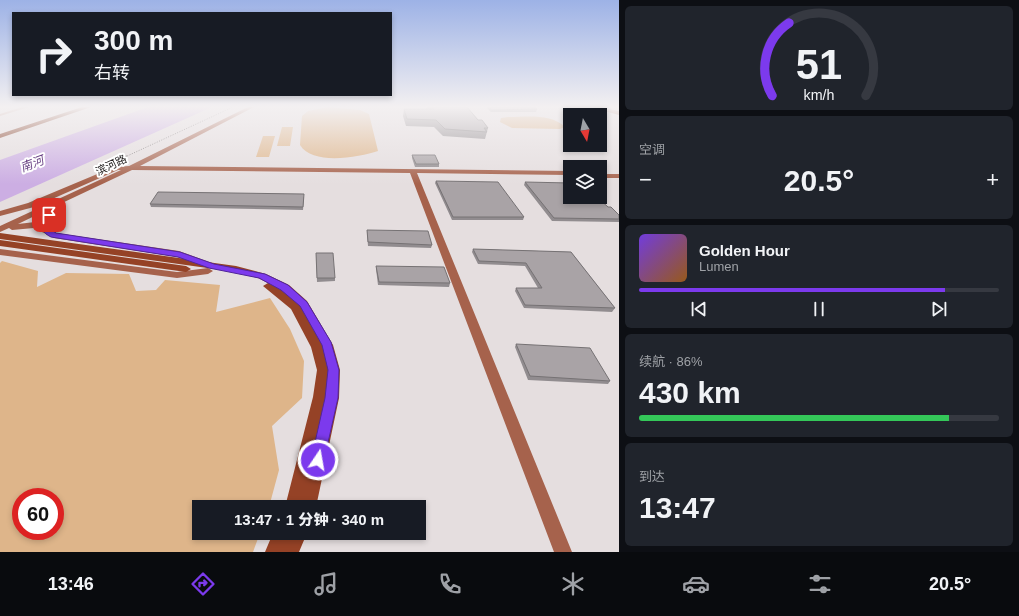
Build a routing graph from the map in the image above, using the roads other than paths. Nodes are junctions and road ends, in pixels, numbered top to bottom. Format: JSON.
{"nodes":[{"id":1,"x":12,"y":133,"type":"edge"},
{"id":2,"x":12,"y":133,"type":"edge"},
{"id":3,"x":17,"y":133,"type":"edge"},
{"id":4,"x":194,"y":133,"type":"edge"},
{"id":5,"x":197,"y":133,"type":"edge"},
{"id":6,"x":0,"y":137,"type":"edge"},
{"id":7,"x":121,"y":168,"type":"junction"},
{"id":8,"x":414,"y":173,"type":"junction"},
{"id":9,"x":563,"y":175,"type":"edge"},
{"id":10,"x":607,"y":175,"type":"edge"},
{"id":11,"x":619,"y":175,"type":"edge"},
{"id":12,"x":58,"y":202,"type":"junction"},
{"id":13,"x":0,"y":214,"type":"edge"},
{"id":14,"x":0,"y":224,"type":"edge"},
{"id":15,"x":46,"y":228,"type":"junction"},
{"id":16,"x":0,"y":229,"type":"edge"},
{"id":17,"x":0,"y":232,"type":"edge"},
{"id":18,"x":0,"y":236,"type":"edge"},
{"id":19,"x":0,"y":243,"type":"edge"},
{"id":20,"x":0,"y":252,"type":"edge"},
{"id":21,"x":171,"y":264,"type":"junction"},
{"id":22,"x":210,"y":269,"type":"junction"},
{"id":23,"x":295,"y":500,"type":"edge"},
{"id":24,"x":310,"y":500,"type":"edge"},
{"id":25,"x":279,"y":540,"type":"edge"},
{"id":26,"x":295,"y":540,"type":"edge"},
{"id":27,"x":274,"y":552,"type":"edge"},
{"id":28,"x":290,"y":552,"type":"edge"},
{"id":29,"x":563,"y":552,"type":"edge"}],
"edges":[{"from":1,"to":6,"type":"highway"},
{"from":2,"to":6,"type":"highway"},
{"from":3,"to":6,"type":"highway"},
{"from":4,"to":7,"type":"street","name":"滨河路"},
{"from":5,"to":7,"type":"street","name":"滨河路"},
{"from":7,"to":8,"type":"street"},
{"from":7,"to":12,"type":"street","name":"滨河路"},
{"from":7,"to":13,"type":"street"},
{"from":7,"to":14,"type":"street","name":"滨河路"},
{"from":8,"to":9,"type":"street"},
{"from":8,"to":29,"type":"street"},
{"from":10,"to":11,"type":"street"},
{"from":12,"to":15,"type":"street"},
{"from":12,"to":16,"type":"street","name":"滨河路"},
{"from":15,"to":17,"type":"street"},
{"from":15,"to":22,"type":"street"},
{"from":18,"to":21,"type":"main road"},
{"from":19,"to":21,"type":"main road"},
{"from":20,"to":22,"type":"street"},
{"from":21,"to":22,"type":"main road"},
{"from":22,"to":23,"type":"main road"},
{"from":22,"to":24,"type":"main road"},
{"from":25,"to":27,"type":"main road"},
{"from":26,"to":28,"type":"main road"}]}
